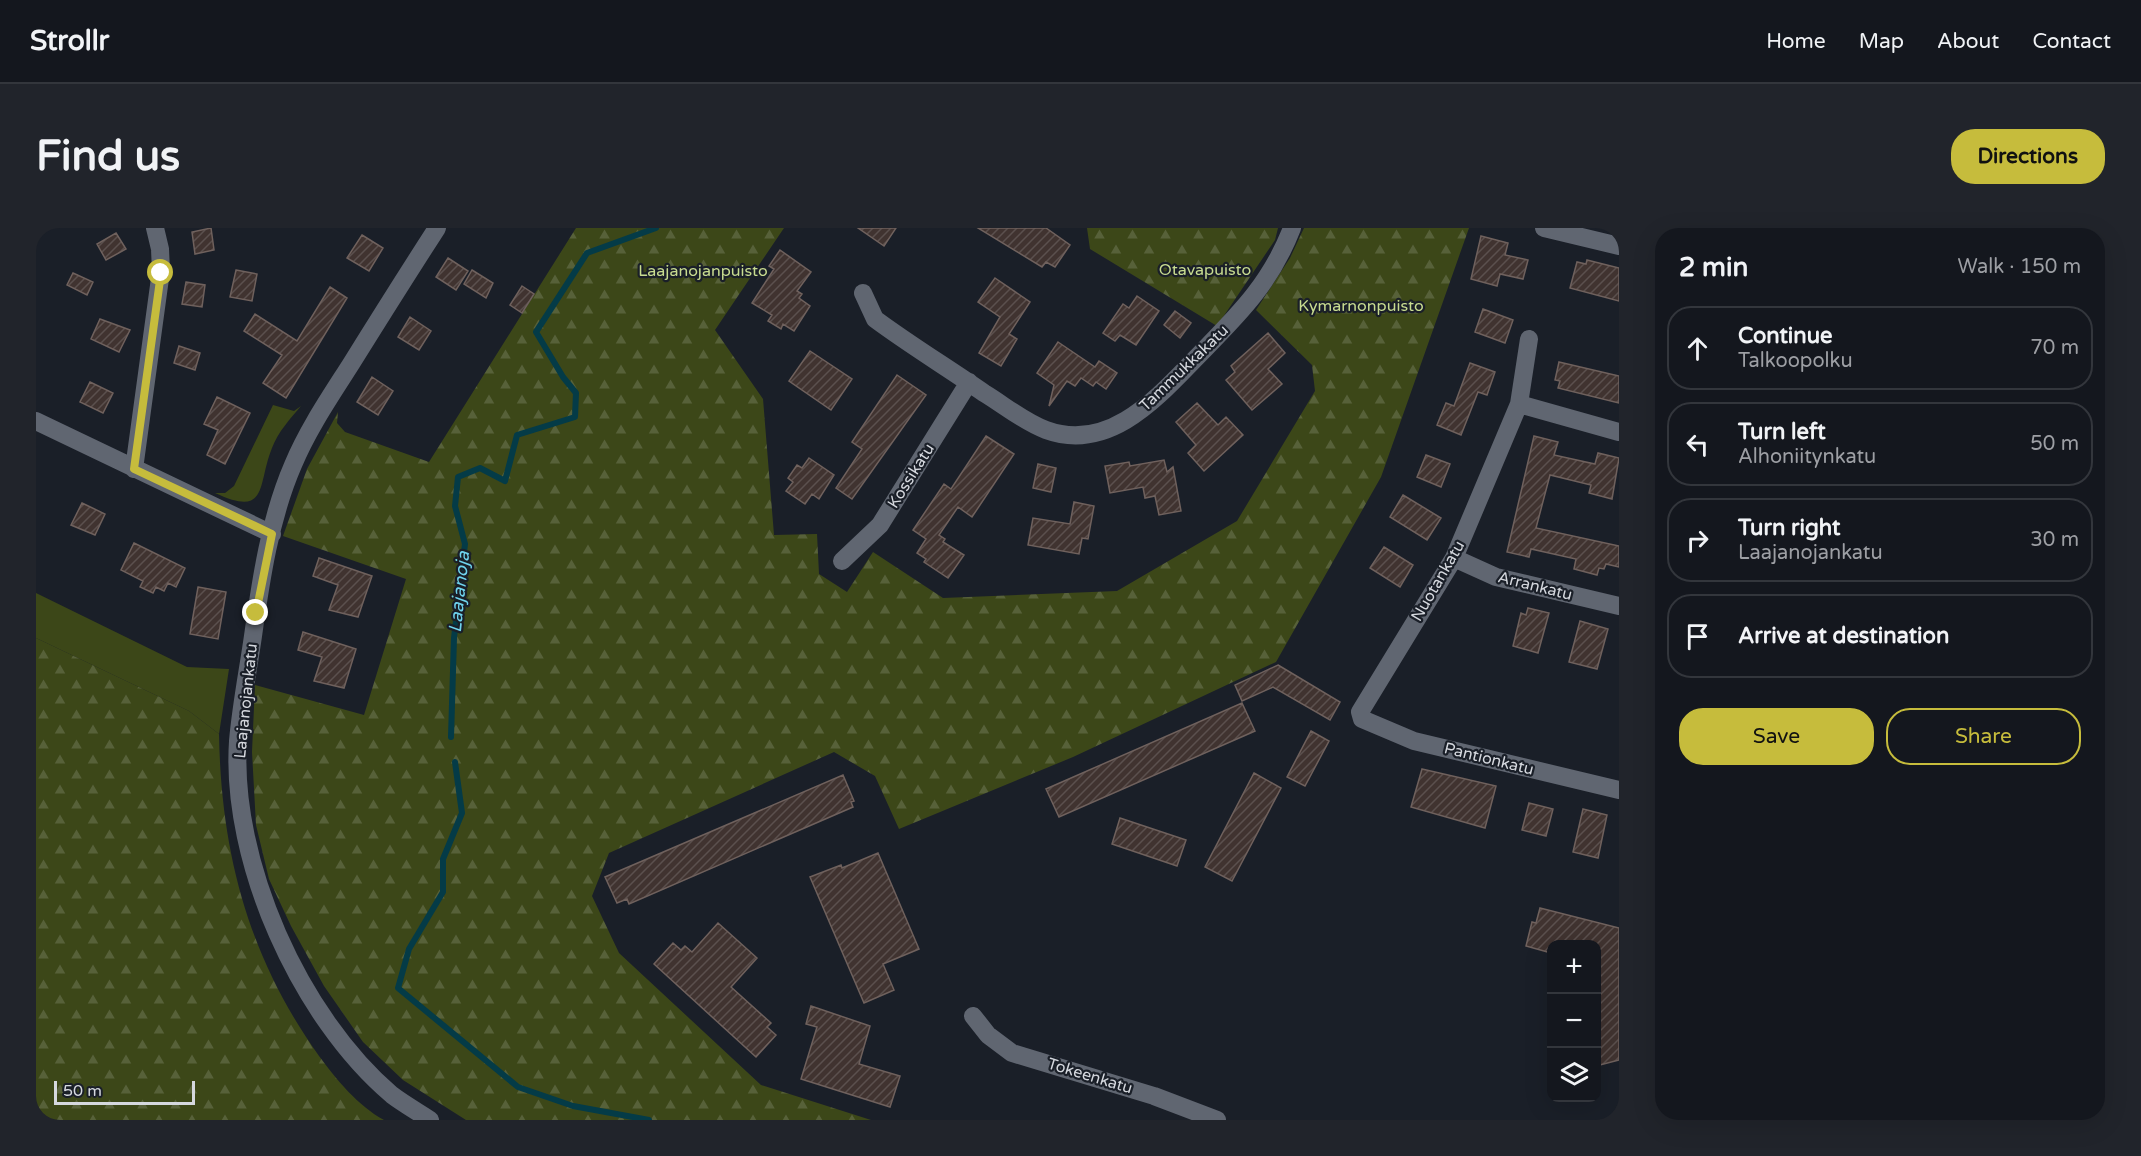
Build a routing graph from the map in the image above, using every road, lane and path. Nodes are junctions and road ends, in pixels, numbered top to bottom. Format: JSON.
{"nodes":[{"id":1,"x":155,"y":228,"type":"edge"},
{"id":2,"x":437,"y":228,"type":"edge"},
{"id":3,"x":1292,"y":228,"type":"edge"},
{"id":4,"x":1544,"y":228,"type":"edge"},
{"id":5,"x":1619,"y":246,"type":"edge"},
{"id":6,"x":863,"y":293,"type":"dead end"},
{"id":7,"x":1528,"y":339,"type":"dead end"},
{"id":8,"x":969,"y":382,"type":"junction"},
{"id":9,"x":1519,"y":404,"type":"junction"},
{"id":10,"x":36,"y":421,"type":"edge"},
{"id":11,"x":1619,"y":432,"type":"edge"},
{"id":12,"x":134,"y":469,"type":"junction"},
{"id":13,"x":272,"y":534,"type":"junction"},
{"id":14,"x":1454,"y":558,"type":"junction"},
{"id":15,"x":842,"y":561,"type":"dead end"},
{"id":16,"x":1619,"y":606,"type":"edge"},
{"id":17,"x":1362,"y":719,"type":"joint"},
{"id":18,"x":1619,"y":790,"type":"edge"},
{"id":19,"x":973,"y":1016,"type":"dead end"},
{"id":20,"x":430,"y":1120,"type":"edge"},
{"id":21,"x":1217,"y":1120,"type":"edge"}],
"edges":[{"from":1,"to":12,"type":"street"},
{"from":2,"to":13,"type":"street","name":"Laajanojankatu"},
{"from":3,"to":8,"type":"street","name":"Tammukkakatu"},
{"from":4,"to":5,"type":"street"},
{"from":6,"to":8,"type":"street","name":"Tammukkakatu"},
{"from":7,"to":9,"type":"street","name":"Nuotankatu"},
{"from":8,"to":15,"type":"street","name":"Kossikatu"},
{"from":9,"to":11,"type":"street"},
{"from":9,"to":14,"type":"street","name":"Nuotankatu"},
{"from":10,"to":12,"type":"street"},
{"from":12,"to":13,"type":"street"},
{"from":13,"to":20,"type":"street","name":"Laajanojankatu"},
{"from":14,"to":16,"type":"street","name":"Arrankatu"},
{"from":14,"to":17,"type":"street","name":"Nuotankatu"},
{"from":17,"to":18,"type":"street","name":"Pantionkatu"},
{"from":19,"to":21,"type":"street","name":"Tokeenkatu"}]}
